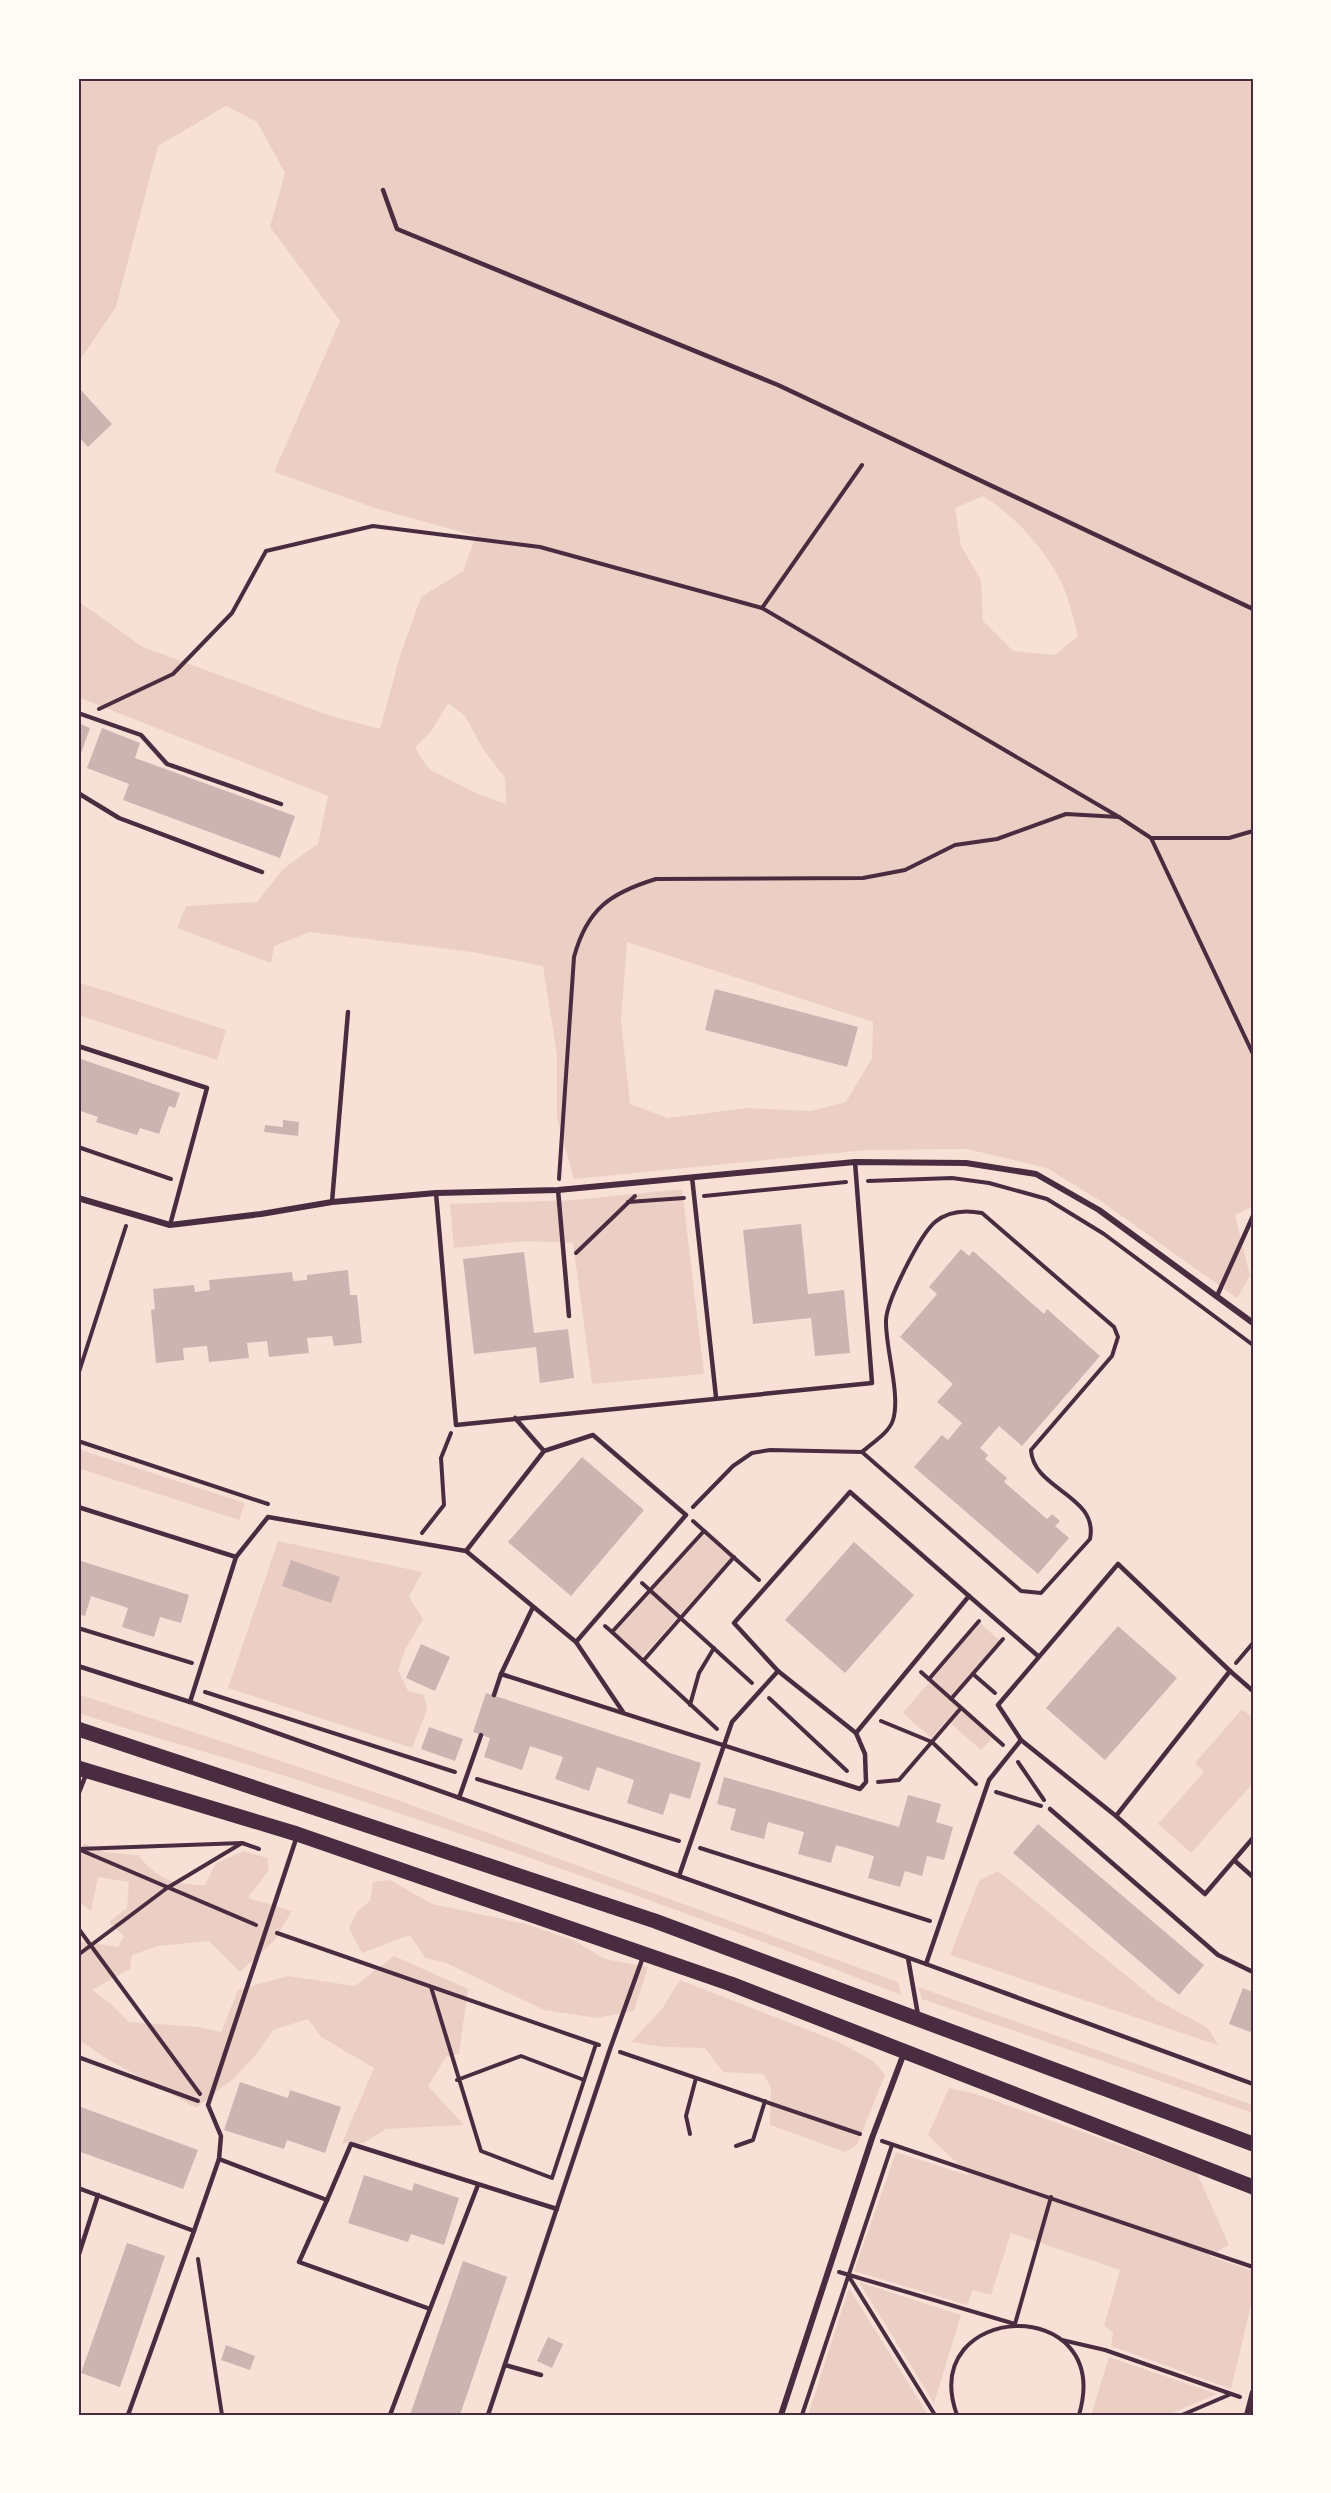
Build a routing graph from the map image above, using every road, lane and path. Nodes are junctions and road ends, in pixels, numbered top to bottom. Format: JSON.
{"nodes":[{"id":1,"x":383,"y":190,"type":"dead end"},
{"id":2,"x":861,"y":465,"type":"dead end"},
{"id":3,"x":762,"y":608,"type":"junction"},
{"id":4,"x":1253,"y":609,"type":"edge"},
{"id":5,"x":78,"y":712,"type":"edge"},
{"id":6,"x":85,"y":715,"type":"junction"},
{"id":7,"x":78,"y":793,"type":"edge"},
{"id":8,"x":280,"y":804,"type":"dead end"},
{"id":9,"x":1119,"y":817,"type":"junction"},
{"id":10,"x":1253,"y":831,"type":"edge"},
{"id":11,"x":1151,"y":838,"type":"junction"},
{"id":12,"x":262,"y":872,"type":"dead end"},
{"id":13,"x":348,"y":1012,"type":"dead end"},
{"id":14,"x":78,"y":1046,"type":"edge"},
{"id":15,"x":1253,"y":1054,"type":"edge"},
{"id":16,"x":78,"y":1147,"type":"edge"},
{"id":17,"x":855,"y":1162,"type":"junction"},
{"id":18,"x":692,"y":1177,"type":"junction"},
{"id":19,"x":857,"y":1181,"type":"junction"},
{"id":20,"x":180,"y":1183,"type":"junction"},
{"id":21,"x":558,"y":1190,"type":"junction"},
{"id":22,"x":436,"y":1193,"type":"junction"},
{"id":23,"x":694,"y":1197,"type":"junction"},
{"id":24,"x":78,"y":1198,"type":"edge"},
{"id":25,"x":332,"y":1202,"type":"junction"},
{"id":26,"x":1253,"y":1216,"type":"edge"},
{"id":27,"x":117,"y":1223,"type":"dead end"},
{"id":28,"x":170,"y":1225,"type":"junction"},
{"id":29,"x":563,"y":1260,"type":"junction"},
{"id":30,"x":1217,"y":1296,"type":"junction"},
{"id":31,"x":569,"y":1316,"type":"dead end"},
{"id":32,"x":1253,"y":1323,"type":"edge"},
{"id":33,"x":1253,"y":1346,"type":"edge"},
{"id":34,"x":78,"y":1375,"type":"edge"},
{"id":35,"x":716,"y":1397,"type":"junction"},
{"id":36,"x":515,"y":1418,"type":"junction"},
{"id":37,"x":456,"y":1425,"type":"junction"},
{"id":38,"x":78,"y":1441,"type":"edge"},
{"id":39,"x":544,"y":1451,"type":"junction"},
{"id":40,"x":862,"y":1452,"type":"junction"},
{"id":41,"x":275,"y":1506,"type":"dead end"},
{"id":42,"x":78,"y":1507,"type":"edge"},
{"id":43,"x":686,"y":1515,"type":"junction"},
{"id":44,"x":704,"y":1531,"type":"junction"},
{"id":45,"x":414,"y":1542,"type":"junction"},
{"id":46,"x":466,"y":1551,"type":"junction"},
{"id":47,"x":236,"y":1557,"type":"junction"},
{"id":48,"x":734,"y":1557,"type":"junction"},
{"id":49,"x":633,"y":1576,"type":"junction"},
{"id":50,"x":766,"y":1586,"type":"junction"},
{"id":51,"x":650,"y":1591,"type":"junction"},
{"id":52,"x":969,"y":1596,"type":"junction"},
{"id":53,"x":533,"y":1607,"type":"junction"},
{"id":54,"x":987,"y":1612,"type":"junction"},
{"id":55,"x":680,"y":1618,"type":"junction"},
{"id":56,"x":596,"y":1619,"type":"junction"},
{"id":57,"x":78,"y":1628,"type":"edge"},
{"id":58,"x":612,"y":1632,"type":"junction"},
{"id":59,"x":1010,"y":1632,"type":"junction"},
{"id":60,"x":576,"y":1642,"type":"junction"},
{"id":61,"x":1253,"y":1643,"type":"edge"},
{"id":62,"x":714,"y":1648,"type":"junction"},
{"id":63,"x":1038,"y":1656,"type":"junction"},
{"id":64,"x":643,"y":1661,"type":"junction"},
{"id":65,"x":912,"y":1664,"type":"junction"},
{"id":66,"x":78,"y":1666,"type":"edge"},
{"id":67,"x":201,"y":1666,"type":"junction"},
{"id":68,"x":778,"y":1671,"type":"junction"},
{"id":69,"x":1230,"y":1671,"type":"junction"},
{"id":70,"x":501,"y":1674,"type":"junction"},
{"id":71,"x":973,"y":1674,"type":"junction"},
{"id":72,"x":929,"y":1679,"type":"junction"},
{"id":73,"x":194,"y":1688,"type":"junction"},
{"id":74,"x":760,"y":1690,"type":"junction"},
{"id":75,"x":1253,"y":1691,"type":"edge"},
{"id":76,"x":494,"y":1695,"type":"dead end"},
{"id":77,"x":951,"y":1699,"type":"junction"},
{"id":78,"x":1003,"y":1699,"type":"junction"},
{"id":79,"x":190,"y":1702,"type":"junction"},
{"id":80,"x":690,"y":1705,"type":"junction"},
{"id":81,"x":961,"y":1708,"type":"junction"},
{"id":82,"x":624,"y":1713,"type":"junction"},
{"id":83,"x":870,"y":1716,"type":"junction"},
{"id":84,"x":78,"y":1729,"type":"edge"},
{"id":85,"x":855,"y":1733,"type":"junction"},
{"id":86,"x":481,"y":1735,"type":"dead end"},
{"id":87,"x":728,"y":1735,"type":"junction"},
{"id":88,"x":1021,"y":1740,"type":"junction"},
{"id":89,"x":932,"y":1742,"type":"junction"},
{"id":90,"x":724,"y":1746,"type":"junction"},
{"id":91,"x":1011,"y":1753,"type":"junction"},
{"id":92,"x":83,"y":1769,"type":"edge"},
{"id":93,"x":467,"y":1776,"type":"junction"},
{"id":94,"x":866,"y":1782,"type":"junction"},
{"id":95,"x":987,"y":1789,"type":"junction"},
{"id":96,"x":78,"y":1795,"type":"edge"},
{"id":97,"x":459,"y":1798,"type":"junction"},
{"id":98,"x":1050,"y":1809,"type":"junction"},
{"id":99,"x":1116,"y":1816,"type":"junction"},
{"id":100,"x":297,"y":1834,"type":"junction"},
{"id":101,"x":1253,"y":1838,"type":"edge"},
{"id":102,"x":242,"y":1843,"type":"junction"},
{"id":103,"x":690,"y":1845,"type":"junction"},
{"id":104,"x":78,"y":1849,"type":"edge"},
{"id":105,"x":259,"y":1849,"type":"dead end"},
{"id":106,"x":1235,"y":1861,"type":"junction"},
{"id":107,"x":679,"y":1876,"type":"junction"},
{"id":108,"x":1253,"y":1877,"type":"edge"},
{"id":109,"x":167,"y":1888,"type":"junction"},
{"id":110,"x":940,"y":1924,"type":"junction"},
{"id":111,"x":78,"y":1928,"type":"edge"},
{"id":112,"x":266,"y":1929,"type":"junction"},
{"id":113,"x":89,"y":1945,"type":"junction"},
{"id":114,"x":645,"y":1953,"type":"junction"},
{"id":115,"x":78,"y":1955,"type":"edge"},
{"id":116,"x":908,"y":1958,"type":"junction"},
{"id":117,"x":926,"y":1964,"type":"junction"},
{"id":118,"x":1253,"y":1972,"type":"edge"},
{"id":119,"x":430,"y":1986,"type":"junction"},
{"id":120,"x":919,"y":2020,"type":"junction"},
{"id":121,"x":596,"y":2044,"type":"junction"},
{"id":122,"x":610,"y":2049,"type":"junction"},
{"id":123,"x":904,"y":2052,"type":"junction"},
{"id":124,"x":78,"y":2057,"type":"edge"},
{"id":125,"x":696,"y":2078,"type":"junction"},
{"id":126,"x":458,"y":2080,"type":"junction"},
{"id":127,"x":584,"y":2080,"type":"junction"},
{"id":128,"x":1253,"y":2084,"type":"edge"},
{"id":129,"x":765,"y":2101,"type":"junction"},
{"id":130,"x":208,"y":2105,"type":"junction"},
{"id":131,"x":690,"y":2134,"type":"dead end"},
{"id":132,"x":872,"y":2138,"type":"junction"},
{"id":133,"x":1253,"y":2144,"type":"edge"},
{"id":134,"x":892,"y":2145,"type":"junction"},
{"id":135,"x":736,"y":2146,"type":"dead end"},
{"id":136,"x":219,"y":2159,"type":"junction"},
{"id":137,"x":478,"y":2185,"type":"junction"},
{"id":138,"x":1253,"y":2187,"type":"edge"},
{"id":139,"x":78,"y":2188,"type":"edge"},
{"id":140,"x":98,"y":2195,"type":"junction"},
{"id":141,"x":1051,"y":2197,"type":"junction"},
{"id":142,"x":327,"y":2200,"type":"junction"},
{"id":143,"x":557,"y":2209,"type":"junction"},
{"id":144,"x":194,"y":2231,"type":"junction"},
{"id":145,"x":78,"y":2257,"type":"edge"},
{"id":146,"x":1253,"y":2267,"type":"edge"},
{"id":147,"x":830,"y":2268,"type":"junction"},
{"id":148,"x":848,"y":2274,"type":"junction"},
{"id":149,"x":430,"y":2309,"type":"junction"},
{"id":150,"x":1015,"y":2324,"type":"junction"},
{"id":151,"x":1061,"y":2340,"type":"junction"},
{"id":152,"x":505,"y":2364,"type":"junction"},
{"id":153,"x":541,"y":2375,"type":"dead end"},
{"id":154,"x":1253,"y":2392,"type":"edge"},
{"id":155,"x":1231,"y":2394,"type":"junction"},
{"id":156,"x":1251,"y":2400,"type":"junction"},
{"id":157,"x":128,"y":2415,"type":"edge"},
{"id":158,"x":222,"y":2415,"type":"edge"},
{"id":159,"x":390,"y":2415,"type":"edge"},
{"id":160,"x":488,"y":2415,"type":"edge"},
{"id":161,"x":781,"y":2415,"type":"edge"},
{"id":162,"x":802,"y":2415,"type":"edge"},
{"id":163,"x":935,"y":2415,"type":"edge"},
{"id":164,"x":957,"y":2415,"type":"edge"},
{"id":165,"x":1079,"y":2415,"type":"edge"},
{"id":166,"x":1182,"y":2415,"type":"edge"},
{"id":167,"x":1247,"y":2415,"type":"edge"}],
"edges":[{"from":1,"to":4,"type":"lane"},
{"from":2,"to":3,"type":"path"},
{"from":3,"to":6,"type":"path"},
{"from":3,"to":9,"type":"path"},
{"from":5,"to":6,"type":"lane"},
{"from":6,"to":8,"type":"lane"},
{"from":7,"to":12,"type":"lane"},
{"from":9,"to":11,"type":"path"},
{"from":9,"to":21,"type":"path"},
{"from":10,"to":11,"type":"path"},
{"from":11,"to":15,"type":"path"},
{"from":13,"to":25,"type":"lane"},
{"from":14,"to":20,"type":"lane"},
{"from":16,"to":20,"type":"path"},
{"from":17,"to":18,"type":"street"},
{"from":17,"to":19,"type":"lane"},
{"from":17,"to":30,"type":"street"},
{"from":18,"to":21,"type":"street"},
{"from":18,"to":23,"type":"lane"},
{"from":19,"to":23,"type":"path"},
{"from":19,"to":33,"type":"path"},
{"from":19,"to":35,"type":"lane"},
{"from":20,"to":28,"type":"lane"},
{"from":21,"to":22,"type":"street"},
{"from":21,"to":29,"type":"lane"},
{"from":22,"to":25,"type":"street"},
{"from":22,"to":37,"type":"lane"},
{"from":23,"to":29,"type":"path"},
{"from":23,"to":35,"type":"lane"},
{"from":24,"to":28,"type":"street"},
{"from":25,"to":28,"type":"street"},
{"from":26,"to":30,"type":"lane"},
{"from":27,"to":34,"type":"path"},
{"from":29,"to":31,"type":"lane"},
{"from":30,"to":32,"type":"street"},
{"from":35,"to":36,"type":"lane"},
{"from":36,"to":37,"type":"lane"},
{"from":36,"to":39,"type":"lane"},
{"from":37,"to":45,"type":"path"},
{"from":38,"to":41,"type":"path"},
{"from":39,"to":43,"type":"lane"},
{"from":39,"to":46,"type":"lane"},
{"from":40,"to":40,"type":"path"},
{"from":40,"to":43,"type":"path"},
{"from":42,"to":47,"type":"lane"},
{"from":43,"to":44,"type":"path"},
{"from":43,"to":49,"type":"lane"},
{"from":44,"to":48,"type":"path"},
{"from":44,"to":51,"type":"path"},
{"from":45,"to":46,"type":"lane"},
{"from":45,"to":47,"type":"lane"},
{"from":46,"to":53,"type":"lane"},
{"from":47,"to":67,"type":"lane"},
{"from":48,"to":50,"type":"path"},
{"from":48,"to":55,"type":"path"},
{"from":49,"to":51,"type":"path"},
{"from":49,"to":56,"type":"lane"},
{"from":50,"to":52,"type":"lane"},
{"from":50,"to":68,"type":"lane"},
{"from":51,"to":55,"type":"path"},
{"from":51,"to":58,"type":"path"},
{"from":52,"to":54,"type":"lane"},
{"from":52,"to":65,"type":"lane"},
{"from":53,"to":60,"type":"lane"},
{"from":53,"to":70,"type":"lane"},
{"from":54,"to":59,"type":"lane"},
{"from":54,"to":72,"type":"path"},
{"from":55,"to":62,"type":"path"},
{"from":55,"to":64,"type":"path"},
{"from":56,"to":58,"type":"path"},
{"from":56,"to":60,"type":"lane"},
{"from":57,"to":67,"type":"path"},
{"from":58,"to":64,"type":"path"},
{"from":59,"to":63,"type":"lane"},
{"from":59,"to":71,"type":"path"},
{"from":60,"to":82,"type":"lane"},
{"from":61,"to":69,"type":"path"},
{"from":62,"to":74,"type":"path"},
{"from":62,"to":80,"type":"path"},
{"from":63,"to":69,"type":"lane"},
{"from":63,"to":78,"type":"lane"},
{"from":64,"to":80,"type":"path"},
{"from":65,"to":72,"type":"path"},
{"from":65,"to":83,"type":"lane"},
{"from":66,"to":79,"type":"lane"},
{"from":67,"to":73,"type":"lane"},
{"from":68,"to":74,"type":"lane"},
{"from":68,"to":85,"type":"lane"},
{"from":69,"to":75,"type":"lane"},
{"from":69,"to":99,"type":"lane"},
{"from":70,"to":76,"type":"lane"},
{"from":70,"to":82,"type":"lane"},
{"from":71,"to":77,"type":"path"},
{"from":71,"to":78,"type":"path"},
{"from":72,"to":77,"type":"path"},
{"from":73,"to":79,"type":"lane"},
{"from":73,"to":93,"type":"path"},
{"from":74,"to":87,"type":"lane"},
{"from":74,"to":94,"type":"path"},
{"from":77,"to":81,"type":"path"},
{"from":78,"to":88,"type":"lane"},
{"from":79,"to":97,"type":"lane"},
{"from":80,"to":87,"type":"path"},
{"from":81,"to":89,"type":"path"},
{"from":81,"to":91,"type":"path"},
{"from":82,"to":90,"type":"lane"},
{"from":83,"to":85,"type":"lane"},
{"from":83,"to":89,"type":"path"},
{"from":84,"to":120,"type":"main road"},
{"from":85,"to":94,"type":"lane"},
{"from":86,"to":93,"type":"lane"},
{"from":87,"to":90,"type":"lane"},
{"from":88,"to":91,"type":"lane"},
{"from":88,"to":99,"type":"lane"},
{"from":89,"to":94,"type":"path"},
{"from":89,"to":95,"type":"path"},
{"from":90,"to":94,"type":"lane"},
{"from":90,"to":103,"type":"lane"},
{"from":91,"to":95,"type":"lane"},
{"from":91,"to":98,"type":"path"},
{"from":92,"to":96,"type":"lane"},
{"from":92,"to":100,"type":"main road"},
{"from":93,"to":97,"type":"lane"},
{"from":93,"to":103,"type":"path"},
{"from":95,"to":98,"type":"path"},
{"from":95,"to":110,"type":"lane"},
{"from":97,"to":107,"type":"lane"},
{"from":98,"to":118,"type":"lane"},
{"from":99,"to":106,"type":"lane"},
{"from":100,"to":112,"type":"lane"},
{"from":100,"to":114,"type":"main road"},
{"from":101,"to":106,"type":"lane"},
{"from":102,"to":104,"type":"path"},
{"from":102,"to":105,"type":"path"},
{"from":102,"to":109,"type":"path"},
{"from":103,"to":107,"type":"lane"},
{"from":103,"to":110,"type":"path"},
{"from":104,"to":109,"type":"path"},
{"from":106,"to":108,"type":"lane"},
{"from":107,"to":116,"type":"lane"},
{"from":109,"to":112,"type":"path"},
{"from":109,"to":113,"type":"path"},
{"from":110,"to":117,"type":"lane"},
{"from":111,"to":113,"type":"path"},
{"from":112,"to":119,"type":"path"},
{"from":112,"to":130,"type":"lane"},
{"from":113,"to":115,"type":"path"},
{"from":113,"to":130,"type":"path"},
{"from":114,"to":122,"type":"lane"},
{"from":114,"to":123,"type":"main road"},
{"from":116,"to":117,"type":"lane"},
{"from":116,"to":120,"type":"lane"},
{"from":117,"to":128,"type":"lane"},
{"from":119,"to":121,"type":"path"},
{"from":119,"to":126,"type":"path"},
{"from":120,"to":133,"type":"main road"},
{"from":121,"to":122,"type":"path"},
{"from":121,"to":127,"type":"path"},
{"from":122,"to":125,"type":"path"},
{"from":122,"to":143,"type":"lane"},
{"from":123,"to":132,"type":"street"},
{"from":123,"to":138,"type":"main road"},
{"from":124,"to":130,"type":"path"},
{"from":125,"to":129,"type":"path"},
{"from":125,"to":131,"type":"path"},
{"from":126,"to":127,"type":"path"},
{"from":126,"to":127,"type":"path"},
{"from":129,"to":132,"type":"path"},
{"from":129,"to":135,"type":"path"},
{"from":130,"to":136,"type":"lane"},
{"from":132,"to":134,"type":"path"},
{"from":132,"to":147,"type":"street"},
{"from":134,"to":141,"type":"path"},
{"from":134,"to":148,"type":"path"},
{"from":136,"to":142,"type":"lane"},
{"from":136,"to":144,"type":"lane"},
{"from":137,"to":142,"type":"lane"},
{"from":137,"to":143,"type":"lane"},
{"from":137,"to":149,"type":"lane"},
{"from":139,"to":140,"type":"lane"},
{"from":140,"to":144,"type":"lane"},
{"from":140,"to":145,"type":"lane"},
{"from":141,"to":146,"type":"path"},
{"from":141,"to":150,"type":"path"},
{"from":142,"to":149,"type":"lane"},
{"from":143,"to":152,"type":"lane"},
{"from":144,"to":157,"type":"lane"},
{"from":144,"to":158,"type":"path"},
{"from":147,"to":148,"type":"path"},
{"from":147,"to":161,"type":"street"},
{"from":148,"to":150,"type":"path"},
{"from":148,"to":162,"type":"path"},
{"from":148,"to":163,"type":"path"},
{"from":149,"to":159,"type":"lane"},
{"from":150,"to":151,"type":"path"},
{"from":150,"to":164,"type":"path"},
{"from":151,"to":155,"type":"path"},
{"from":151,"to":165,"type":"path"},
{"from":152,"to":153,"type":"lane"},
{"from":152,"to":160,"type":"lane"},
{"from":154,"to":156,"type":"street"},
{"from":155,"to":156,"type":"path"},
{"from":155,"to":166,"type":"path"},
{"from":156,"to":167,"type":"street"}]}
